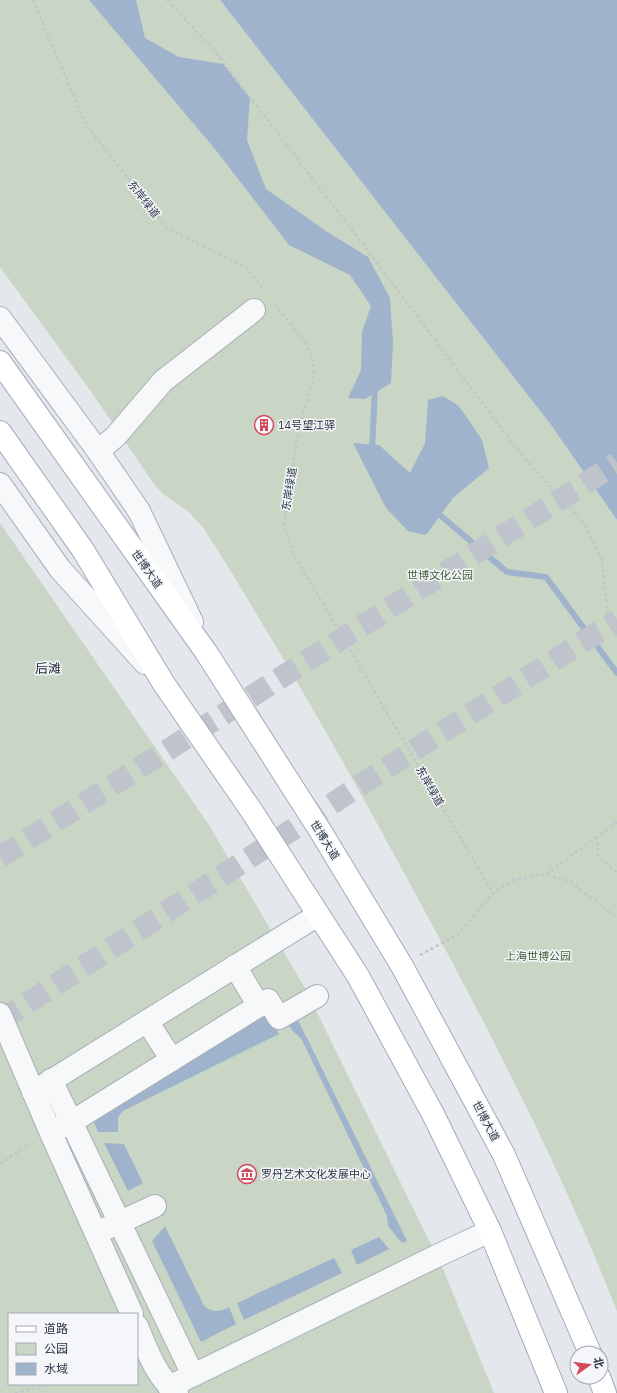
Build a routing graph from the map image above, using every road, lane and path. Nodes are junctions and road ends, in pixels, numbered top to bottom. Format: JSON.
{"nodes":[{"id":1,"x":33,"y":0,"type":"edge"},
{"id":2,"x":167,"y":0,"type":"edge"},
{"id":3,"x":264,"y":301,"type":"junction"},
{"id":4,"x":0,"y":318,"type":"edge"},
{"id":5,"x":0,"y":362,"type":"edge"},
{"id":6,"x":0,"y":432,"type":"edge"},
{"id":7,"x":98,"y":452,"type":"junction"},
{"id":8,"x":0,"y":484,"type":"edge"},
{"id":9,"x":617,"y":637,"type":"edge"},
{"id":10,"x":206,"y":652,"type":"junction"},
{"id":11,"x":164,"y":684,"type":"junction"},
{"id":12,"x":617,"y":822,"type":"edge"},
{"id":13,"x":598,"y":837,"type":"junction"},
{"id":14,"x":617,"y":873,"type":"edge"},
{"id":15,"x":545,"y":874,"type":"junction"},
{"id":16,"x":493,"y":893,"type":"junction"},
{"id":17,"x":318,"y":915,"type":"junction"},
{"id":18,"x":617,"y":918,"type":"edge"},
{"id":19,"x":235,"y":966,"type":"junction"},
{"id":20,"x":402,"y":966,"type":"junction"},
{"id":21,"x":317,"y":996,"type":"dead end"},
{"id":22,"x":259,"y":1006,"type":"junction"},
{"id":23,"x":0,"y":1014,"type":"edge"},
{"id":24,"x":147,"y":1021,"type":"junction"},
{"id":25,"x":172,"y":1060,"type":"junction"},
{"id":26,"x":42,"y":1086,"type":"junction"},
{"id":27,"x":70,"y":1123,"type":"junction"},
{"id":28,"x":50,"y":1131,"type":"junction"},
{"id":29,"x":0,"y":1164,"type":"edge"},
{"id":30,"x":155,"y":1206,"type":"dead end"},
{"id":31,"x":119,"y":1223,"type":"junction"},
{"id":32,"x":490,"y":1231,"type":"junction"},
{"id":33,"x":96,"y":1234,"type":"junction"},
{"id":34,"x":132,"y":1313,"type":"edge"},
{"id":35,"x":138,"y":1328,"type":"edge"},
{"id":36,"x":587,"y":1345,"type":"edge"},
{"id":37,"x":193,"y":1375,"type":"junction"},
{"id":38,"x":46,"y":1385,"type":"edge"},
{"id":39,"x":173,"y":1390,"type":"edge"},
{"id":40,"x":15,"y":1393,"type":"edge"},
{"id":41,"x":556,"y":1393,"type":"edge"}],
"edges":[{"from":1,"to":3,"type":"path","name":"东岸绿道"},
{"from":2,"to":9,"type":"path"},
{"from":3,"to":7,"type":"street"},
{"from":3,"to":16,"type":"path","name":"东岸绿道"},
{"from":4,"to":7,"type":"street"},
{"from":5,"to":10,"type":"main road","name":"世博大道"},
{"from":6,"to":11,"type":"main road"},
{"from":7,"to":10,"type":"street"},
{"from":8,"to":11,"type":"street"},
{"from":10,"to":20,"type":"main road","name":"世博大道"},
{"from":11,"to":17,"type":"main road"},
{"from":12,"to":13,"type":"path"},
{"from":13,"to":14,"type":"path"},
{"from":13,"to":15,"type":"path"},
{"from":15,"to":16,"type":"path"},
{"from":15,"to":18,"type":"path"},
{"from":16,"to":20,"type":"path"},
{"from":17,"to":19,"type":"street"},
{"from":17,"to":32,"type":"main road"},
{"from":19,"to":22,"type":"street"},
{"from":19,"to":24,"type":"street"},
{"from":20,"to":36,"type":"main road","name":"世博大道"},
{"from":21,"to":22,"type":"street"},
{"from":22,"to":25,"type":"street"},
{"from":23,"to":26,"type":"street"},
{"from":24,"to":25,"type":"street"},
{"from":24,"to":26,"type":"street"},
{"from":25,"to":27,"type":"street"},
{"from":26,"to":27,"type":"street"},
{"from":26,"to":28,"type":"street"},
{"from":27,"to":28,"type":"street"},
{"from":27,"to":31,"type":"street"},
{"from":28,"to":29,"type":"path"},
{"from":28,"to":33,"type":"street"},
{"from":30,"to":31,"type":"street"},
{"from":31,"to":33,"type":"street"},
{"from":31,"to":37,"type":"street"},
{"from":32,"to":37,"type":"street"},
{"from":32,"to":41,"type":"main road"},
{"from":33,"to":34,"type":"street"},
{"from":35,"to":39,"type":"street"},
{"from":37,"to":39,"type":"street"},
{"from":38,"to":40,"type":"path"}]}
